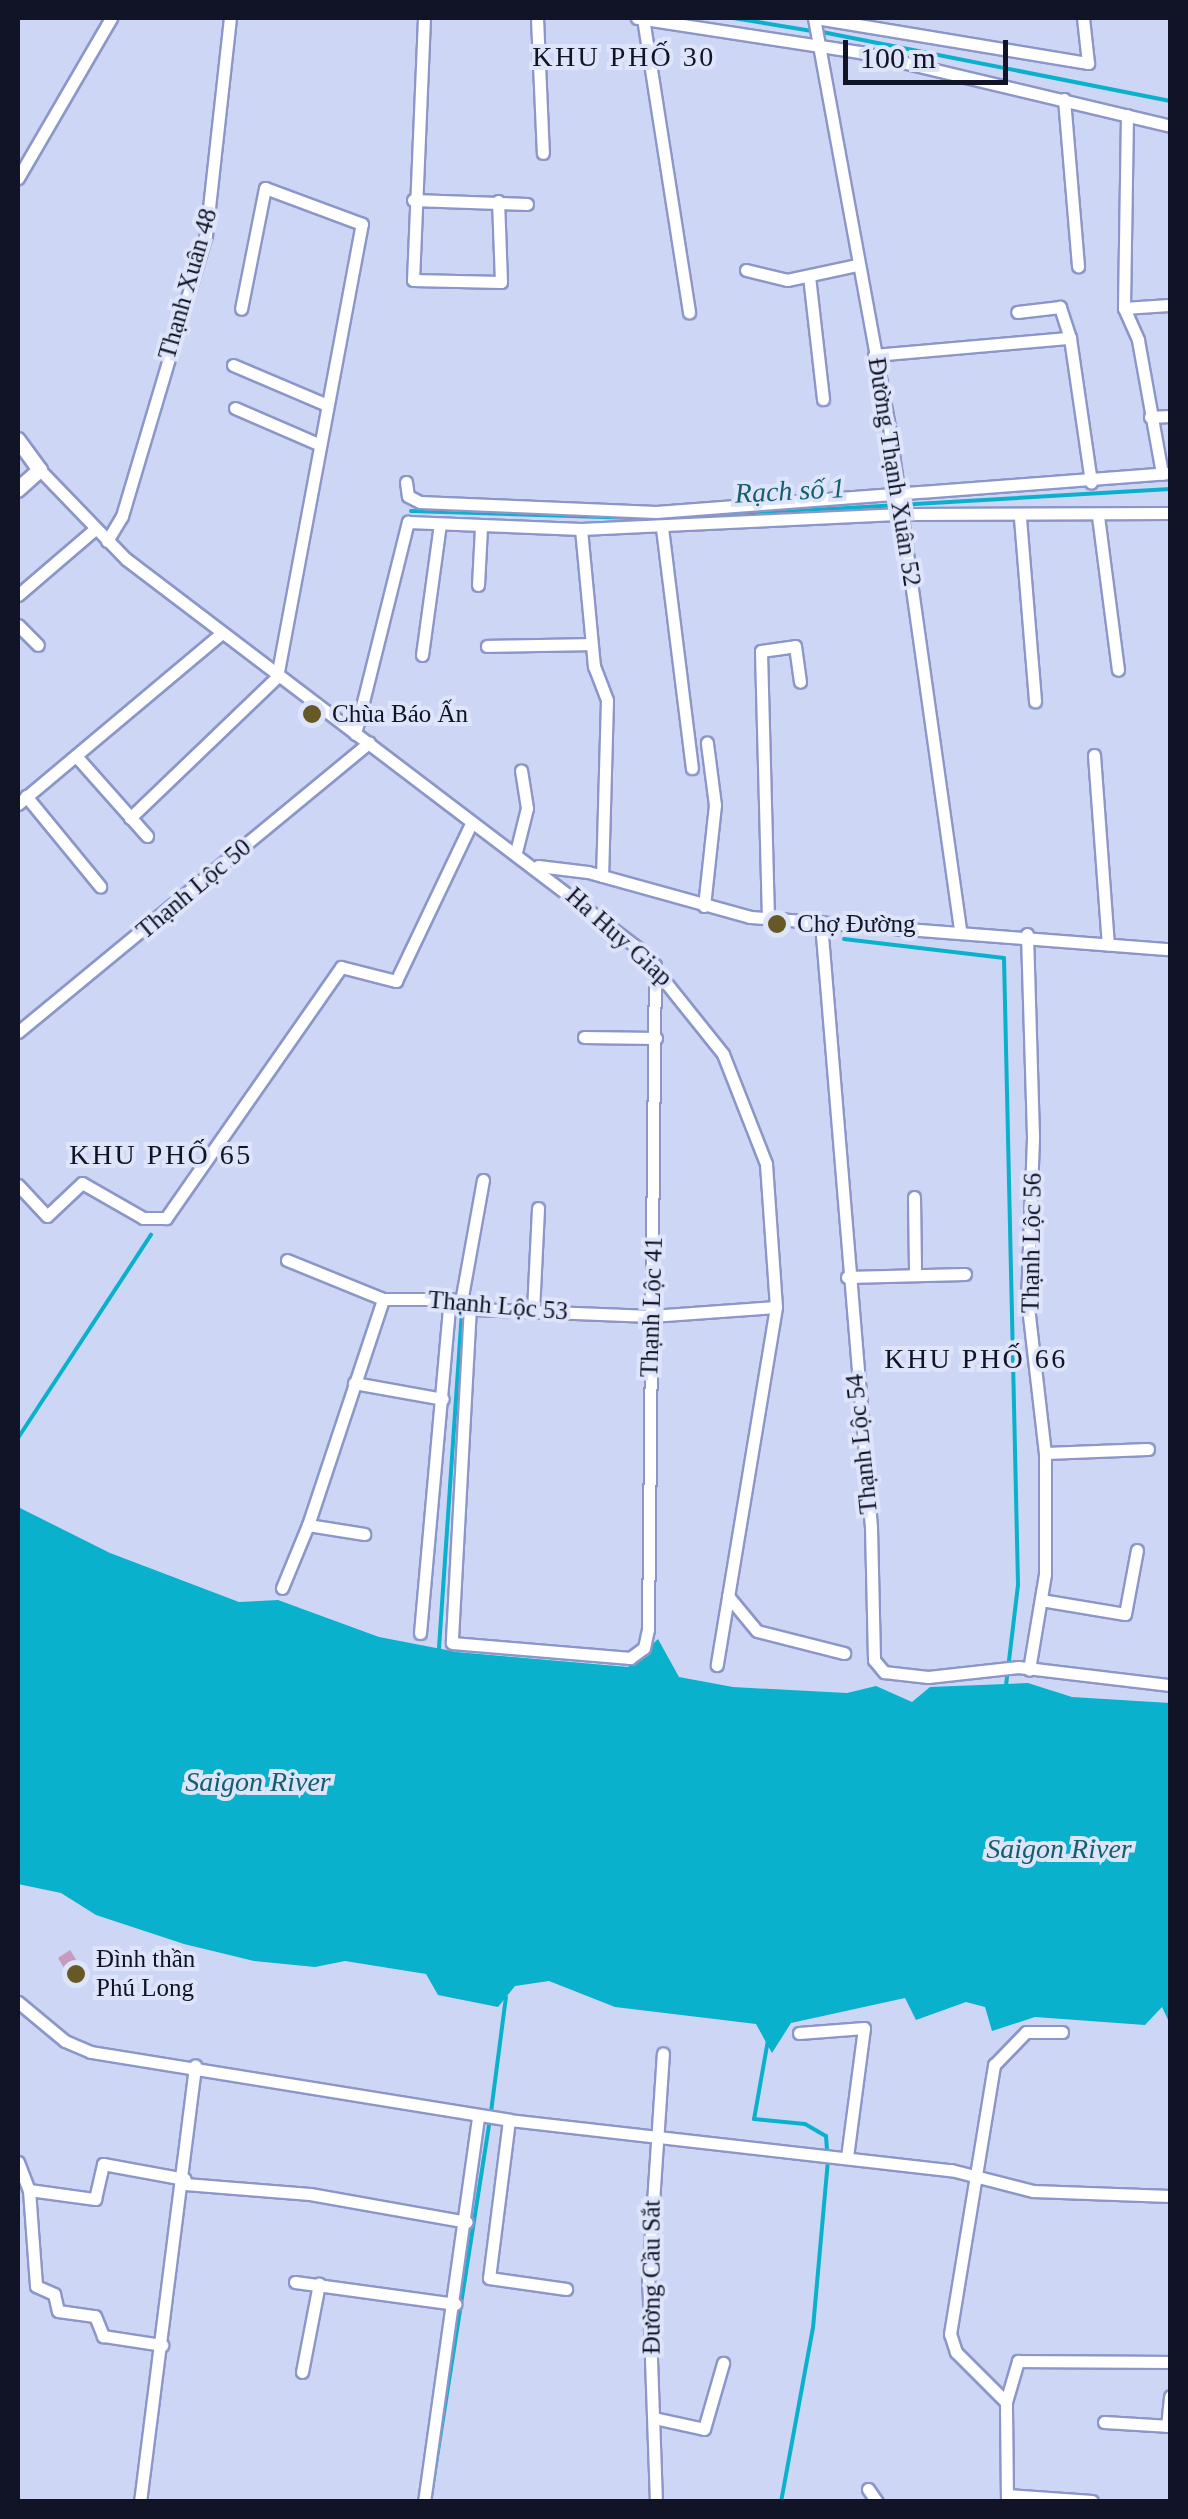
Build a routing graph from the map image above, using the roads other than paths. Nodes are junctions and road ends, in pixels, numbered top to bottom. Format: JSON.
{"nodes":[{"id":1,"x":111,"y":18,"type":"edge"},
{"id":2,"x":230,"y":18,"type":"edge"},
{"id":3,"x":424,"y":18,"type":"edge"},
{"id":4,"x":537,"y":18,"type":"edge"},
{"id":5,"x":640,"y":18,"type":"edge"},
{"id":6,"x":815,"y":18,"type":"edge"},
{"id":7,"x":1083,"y":18,"type":"edge"},
{"id":8,"x":818,"y":48,"type":"junction"},
{"id":9,"x":1064,"y":99,"type":"junction"},
{"id":10,"x":1128,"y":115,"type":"junction"},
{"id":11,"x":1170,"y":126,"type":"edge"},
{"id":12,"x":544,"y":153,"type":"dead end"},
{"id":13,"x":18,"y":178,"type":"edge"},
{"id":14,"x":412,"y":200,"type":"junction"},
{"id":15,"x":498,"y":201,"type":"junction"},
{"id":16,"x":527,"y":204,"type":"dead end"},
{"id":17,"x":857,"y":265,"type":"junction"},
{"id":18,"x":1078,"y":266,"type":"dead end"},
{"id":19,"x":746,"y":270,"type":"dead end"},
{"id":20,"x":809,"y":276,"type":"junction"},
{"id":21,"x":1169,"y":305,"type":"edge"},
{"id":22,"x":1124,"y":308,"type":"junction"},
{"id":23,"x":241,"y":309,"type":"dead end"},
{"id":24,"x":689,"y":312,"type":"dead end"},
{"id":25,"x":1016,"y":312,"type":"dead end"},
{"id":26,"x":1070,"y":338,"type":"junction"},
{"id":27,"x":874,"y":354,"type":"junction"},
{"id":28,"x":233,"y":365,"type":"dead end"},
{"id":29,"x":823,"y":399,"type":"dead end"},
{"id":30,"x":325,"y":404,"type":"junction"},
{"id":31,"x":235,"y":408,"type":"dead end"},
{"id":32,"x":1150,"y":416,"type":"junction"},
{"id":33,"x":1170,"y":416,"type":"edge"},
{"id":34,"x":318,"y":444,"type":"junction"},
{"id":35,"x":20,"y":449,"type":"edge"},
{"id":36,"x":40,"y":470,"type":"junction"},
{"id":37,"x":1166,"y":474,"type":"edge"},
{"id":38,"x":406,"y":482,"type":"dead end"},
{"id":39,"x":1091,"y":482,"type":"junction"},
{"id":40,"x":18,"y":490,"type":"edge"},
{"id":41,"x":899,"y":498,"type":"junction"},
{"id":42,"x":1170,"y":513,"type":"edge"},
{"id":43,"x":902,"y":514,"type":"junction"},
{"id":44,"x":1098,"y":516,"type":"junction"},
{"id":45,"x":1020,"y":518,"type":"junction"},
{"id":46,"x":440,"y":524,"type":"junction"},
{"id":47,"x":480,"y":528,"type":"junction"},
{"id":48,"x":662,"y":528,"type":"junction"},
{"id":49,"x":95,"y":529,"type":"junction"},
{"id":50,"x":581,"y":529,"type":"junction"},
{"id":51,"x":107,"y":541,"type":"junction"},
{"id":52,"x":478,"y":585,"type":"dead end"},
{"id":53,"x":18,"y":595,"type":"edge"},
{"id":54,"x":18,"y":625,"type":"edge"},
{"id":55,"x":222,"y":633,"type":"junction"},
{"id":56,"x":592,"y":644,"type":"junction"},
{"id":57,"x":38,"y":646,"type":"dead end"},
{"id":58,"x":487,"y":646,"type":"dead end"},
{"id":59,"x":422,"y":654,"type":"dead end"},
{"id":60,"x":1118,"y":670,"type":"dead end"},
{"id":61,"x":277,"y":677,"type":"junction"},
{"id":62,"x":800,"y":682,"type":"dead end"},
{"id":63,"x":1034,"y":701,"type":"dead end"},
{"id":64,"x":355,"y":734,"type":"junction"},
{"id":65,"x":707,"y":743,"type":"dead end"},
{"id":66,"x":369,"y":744,"type":"junction"},
{"id":67,"x":1094,"y":754,"type":"dead end"},
{"id":68,"x":76,"y":756,"type":"junction"},
{"id":69,"x":692,"y":768,"type":"dead end"},
{"id":70,"x":521,"y":770,"type":"dead end"},
{"id":71,"x":22,"y":800,"type":"edge"},
{"id":72,"x":130,"y":818,"type":"junction"},
{"id":73,"x":471,"y":824,"type":"junction"},
{"id":74,"x":147,"y":836,"type":"dead end"},
{"id":75,"x":516,"y":852,"type":"junction"},
{"id":76,"x":538,"y":866,"type":"junction"},
{"id":77,"x":602,"y":876,"type":"junction"},
{"id":78,"x":100,"y":886,"type":"dead end"},
{"id":79,"x":704,"y":906,"type":"junction"},
{"id":80,"x":768,"y":919,"type":"junction"},
{"id":81,"x":821,"y":923,"type":"junction"},
{"id":82,"x":960,"y":929,"type":"junction"},
{"id":83,"x":1027,"y":934,"type":"junction"},
{"id":84,"x":1108,"y":944,"type":"junction"},
{"id":85,"x":1170,"y":949,"type":"edge"},
{"id":86,"x":655,"y":965,"type":"junction"},
{"id":87,"x":18,"y":1032,"type":"edge"},
{"id":88,"x":584,"y":1037,"type":"dead end"},
{"id":89,"x":656,"y":1038,"type":"junction"},
{"id":90,"x":484,"y":1180,"type":"dead end"},
{"id":91,"x":18,"y":1185,"type":"edge"},
{"id":92,"x":914,"y":1197,"type":"dead end"},
{"id":93,"x":538,"y":1208,"type":"dead end"},
{"id":94,"x":286,"y":1260,"type":"dead end"},
{"id":95,"x":915,"y":1272,"type":"junction"},
{"id":96,"x":965,"y":1274,"type":"dead end"},
{"id":97,"x":847,"y":1278,"type":"junction"},
{"id":98,"x":383,"y":1299,"type":"junction"},
{"id":99,"x":461,"y":1302,"type":"junction"},
{"id":100,"x":776,"y":1308,"type":"junction"},
{"id":101,"x":534,"y":1311,"type":"junction"},
{"id":102,"x":655,"y":1314,"type":"junction"},
{"id":103,"x":354,"y":1383,"type":"junction"},
{"id":104,"x":443,"y":1399,"type":"junction"},
{"id":105,"x":1148,"y":1449,"type":"dead end"},
{"id":106,"x":1045,"y":1453,"type":"junction"},
{"id":107,"x":308,"y":1525,"type":"junction"},
{"id":108,"x":364,"y":1534,"type":"dead end"},
{"id":109,"x":433,"y":1536,"type":"junction"},
{"id":110,"x":457,"y":1537,"type":"junction"},
{"id":111,"x":1137,"y":1550,"type":"dead end"},
{"id":112,"x":282,"y":1588,"type":"dead end"},
{"id":113,"x":728,"y":1596,"type":"junction"},
{"id":114,"x":1040,"y":1600,"type":"junction"},
{"id":115,"x":420,"y":1633,"type":"dead end"},
{"id":116,"x":844,"y":1653,"type":"dead end"},
{"id":117,"x":716,"y":1665,"type":"dead end"},
{"id":118,"x":1029,"y":1670,"type":"junction"},
{"id":119,"x":1170,"y":1685,"type":"edge"},
{"id":120,"x":18,"y":2002,"type":"edge"},
{"id":121,"x":1062,"y":2032,"type":"dead end"},
{"id":122,"x":798,"y":2033,"type":"dead end"},
{"id":123,"x":663,"y":2053,"type":"dead end"},
{"id":124,"x":195,"y":2064,"type":"junction"},
{"id":125,"x":480,"y":2116,"type":"junction"},
{"id":126,"x":503,"y":2119,"type":"junction"},
{"id":127,"x":660,"y":2134,"type":"junction"},
{"id":128,"x":842,"y":2157,"type":"junction"},
{"id":129,"x":18,"y":2162,"type":"edge"},
{"id":130,"x":975,"y":2174,"type":"junction"},
{"id":131,"x":185,"y":2181,"type":"junction"},
{"id":132,"x":29,"y":2190,"type":"junction"},
{"id":133,"x":1170,"y":2196,"type":"edge"},
{"id":134,"x":467,"y":2222,"type":"junction"},
{"id":135,"x":295,"y":2282,"type":"dead end"},
{"id":136,"x":319,"y":2284,"type":"junction"},
{"id":137,"x":566,"y":2289,"type":"dead end"},
{"id":138,"x":455,"y":2304,"type":"junction"},
{"id":139,"x":162,"y":2345,"type":"junction"},
{"id":140,"x":1170,"y":2362,"type":"edge"},
{"id":141,"x":723,"y":2363,"type":"dead end"},
{"id":142,"x":302,"y":2372,"type":"dead end"},
{"id":143,"x":1170,"y":2396,"type":"edge"},
{"id":144,"x":1006,"y":2402,"type":"junction"},
{"id":145,"x":654,"y":2418,"type":"junction"},
{"id":146,"x":1104,"y":2422,"type":"dead end"},
{"id":147,"x":1169,"y":2426,"type":"edge"},
{"id":148,"x":868,"y":2489,"type":"dead end"},
{"id":149,"x":1007,"y":2498,"type":"edge"},
{"id":150,"x":1092,"y":2501,"type":"edge"},
{"id":151,"x":140,"y":2502,"type":"edge"},
{"id":152,"x":424,"y":2502,"type":"edge"},
{"id":153,"x":656,"y":2502,"type":"edge"},
{"id":154,"x":877,"y":2502,"type":"edge"}],
"edges":[{"from":1,"to":13,"type":"street"},
{"from":2,"to":51,"type":"street","name":"Thạnh Xuân 48"},
{"from":3,"to":14,"type":"street"},
{"from":4,"to":12,"type":"street"},
{"from":5,"to":8,"type":"street"},
{"from":5,"to":24,"type":"street"},
{"from":6,"to":7,"type":"street"},
{"from":6,"to":8,"type":"street","name":"Đường Thạnh Xuân 52"},
{"from":8,"to":9,"type":"street"},
{"from":8,"to":17,"type":"street","name":"Đường Thạnh Xuân 52"},
{"from":9,"to":10,"type":"street"},
{"from":9,"to":18,"type":"street"},
{"from":10,"to":11,"type":"street"},
{"from":10,"to":22,"type":"street"},
{"from":14,"to":15,"type":"street"},
{"from":14,"to":15,"type":"street"},
{"from":15,"to":16,"type":"street"},
{"from":17,"to":20,"type":"street"},
{"from":17,"to":27,"type":"street","name":"Đường Thạnh Xuân 52"},
{"from":19,"to":20,"type":"street"},
{"from":20,"to":29,"type":"street"},
{"from":21,"to":22,"type":"street"},
{"from":22,"to":32,"type":"street"},
{"from":23,"to":30,"type":"street"},
{"from":25,"to":26,"type":"street"},
{"from":26,"to":27,"type":"street"},
{"from":26,"to":39,"type":"street"},
{"from":27,"to":41,"type":"street","name":"Đường Thạnh Xuân 52"},
{"from":28,"to":30,"type":"street"},
{"from":30,"to":34,"type":"street"},
{"from":31,"to":34,"type":"street"},
{"from":32,"to":33,"type":"street"},
{"from":32,"to":37,"type":"street"},
{"from":34,"to":61,"type":"street"},
{"from":35,"to":36,"type":"main road","name":"Ha Huy Giap"},
{"from":36,"to":40,"type":"main road"},
{"from":36,"to":49,"type":"street","name":"Ha Huy Giap"},
{"from":37,"to":39,"type":"street"},
{"from":38,"to":41,"type":"street"},
{"from":39,"to":41,"type":"street"},
{"from":41,"to":43,"type":"street","name":"Đường Thạnh Xuân 52"},
{"from":42,"to":44,"type":"street"},
{"from":43,"to":45,"type":"street"},
{"from":43,"to":48,"type":"street"},
{"from":43,"to":82,"type":"street","name":"Đường Thạnh Xuân 52"},
{"from":44,"to":45,"type":"street"},
{"from":44,"to":60,"type":"street"},
{"from":45,"to":63,"type":"street"},
{"from":46,"to":47,"type":"street"},
{"from":46,"to":59,"type":"street"},
{"from":46,"to":64,"type":"street"},
{"from":47,"to":50,"type":"street"},
{"from":47,"to":52,"type":"street"},
{"from":48,"to":50,"type":"street"},
{"from":48,"to":69,"type":"street"},
{"from":49,"to":51,"type":"street","name":"Ha Huy Giap"},
{"from":49,"to":53,"type":"street"},
{"from":50,"to":56,"type":"street"},
{"from":51,"to":55,"type":"street","name":"Ha Huy Giap"},
{"from":54,"to":57,"type":"street"},
{"from":55,"to":61,"type":"street","name":"Ha Huy Giap"},
{"from":55,"to":68,"type":"street"},
{"from":56,"to":58,"type":"street"},
{"from":56,"to":77,"type":"street"},
{"from":61,"to":64,"type":"street","name":"Ha Huy Giap"},
{"from":61,"to":72,"type":"street"},
{"from":62,"to":80,"type":"street"},
{"from":64,"to":66,"type":"street","name":"Ha Huy Giap"},
{"from":65,"to":79,"type":"street"},
{"from":66,"to":73,"type":"street","name":"Ha Huy Giap"},
{"from":66,"to":87,"type":"street","name":"Thạnh Lộc 50"},
{"from":67,"to":84,"type":"street"},
{"from":68,"to":71,"type":"street"},
{"from":68,"to":72,"type":"street"},
{"from":70,"to":75,"type":"street"},
{"from":71,"to":78,"type":"street"},
{"from":72,"to":74,"type":"street"},
{"from":73,"to":75,"type":"street","name":"Ha Huy Giap"},
{"from":73,"to":91,"type":"street"},
{"from":75,"to":76,"type":"street","name":"Ha Huy Giap"},
{"from":76,"to":77,"type":"street"},
{"from":76,"to":86,"type":"street","name":"Ha Huy Giap"},
{"from":77,"to":79,"type":"street"},
{"from":79,"to":80,"type":"street"},
{"from":80,"to":81,"type":"street"},
{"from":81,"to":82,"type":"street"},
{"from":81,"to":97,"type":"street","name":"Thạnh Lộc 54"},
{"from":82,"to":83,"type":"street"},
{"from":83,"to":84,"type":"street"},
{"from":83,"to":106,"type":"street","name":"Thạnh Lộc 56"},
{"from":84,"to":85,"type":"street"},
{"from":86,"to":89,"type":"street","name":"Thạnh Lộc 41"},
{"from":86,"to":100,"type":"street","name":"Ha Huy Giap"},
{"from":88,"to":89,"type":"street"},
{"from":89,"to":102,"type":"street","name":"Thạnh Lộc 41"},
{"from":90,"to":99,"type":"street"},
{"from":92,"to":95,"type":"street"},
{"from":93,"to":101,"type":"street"},
{"from":94,"to":98,"type":"street","name":"Thạnh Lộc 53"},
{"from":95,"to":96,"type":"street"},
{"from":95,"to":97,"type":"street"},
{"from":97,"to":118,"type":"street","name":"Thạnh Lộc 54"},
{"from":98,"to":99,"type":"street","name":"Thạnh Lộc 53"},
{"from":98,"to":103,"type":"street"},
{"from":99,"to":101,"type":"street","name":"Thạnh Lộc 53"},
{"from":99,"to":104,"type":"street"},
{"from":99,"to":110,"type":"street"},
{"from":100,"to":102,"type":"street","name":"Thạnh Lộc 53"},
{"from":100,"to":113,"type":"street","name":"Ha Huy Giap"},
{"from":101,"to":102,"type":"street","name":"Thạnh Lộc 53"},
{"from":102,"to":110,"type":"street","name":"Thạnh Lộc 41"},
{"from":103,"to":104,"type":"street"},
{"from":103,"to":107,"type":"street"},
{"from":104,"to":109,"type":"street"},
{"from":105,"to":106,"type":"street"},
{"from":106,"to":114,"type":"street","name":"Thạnh Lộc 56"},
{"from":107,"to":108,"type":"street"},
{"from":107,"to":112,"type":"street"},
{"from":109,"to":110,"type":"street"},
{"from":109,"to":115,"type":"street"},
{"from":111,"to":114,"type":"street"},
{"from":113,"to":116,"type":"street"},
{"from":113,"to":117,"type":"street","name":"Ha Huy Giap"},
{"from":114,"to":118,"type":"street","name":"Thạnh Lộc 56"},
{"from":118,"to":119,"type":"street","name":"Thạnh Lộc 54"},
{"from":120,"to":124,"type":"street"},
{"from":121,"to":130,"type":"street"},
{"from":122,"to":128,"type":"street"},
{"from":123,"to":127,"type":"street","name":"Đường Cầu Sắt"},
{"from":124,"to":125,"type":"street"},
{"from":124,"to":131,"type":"street"},
{"from":125,"to":126,"type":"street"},
{"from":125,"to":134,"type":"street"},
{"from":126,"to":127,"type":"street"},
{"from":126,"to":137,"type":"street"},
{"from":127,"to":128,"type":"street"},
{"from":127,"to":145,"type":"street","name":"Đường Cầu Sắt"},
{"from":128,"to":130,"type":"street"},
{"from":129,"to":132,"type":"street"},
{"from":130,"to":133,"type":"street"},
{"from":130,"to":144,"type":"street"},
{"from":131,"to":132,"type":"street"},
{"from":131,"to":134,"type":"street"},
{"from":131,"to":139,"type":"street"},
{"from":132,"to":139,"type":"street"},
{"from":134,"to":138,"type":"street"},
{"from":135,"to":136,"type":"street"},
{"from":136,"to":138,"type":"street"},
{"from":136,"to":142,"type":"street"},
{"from":138,"to":152,"type":"street"},
{"from":139,"to":151,"type":"street"},
{"from":140,"to":144,"type":"street"},
{"from":141,"to":145,"type":"street"},
{"from":143,"to":147,"type":"street"},
{"from":144,"to":149,"type":"street"},
{"from":145,"to":153,"type":"street","name":"Đường Cầu Sắt"},
{"from":146,"to":147,"type":"street"},
{"from":148,"to":154,"type":"street"},
{"from":149,"to":150,"type":"street"}]}
